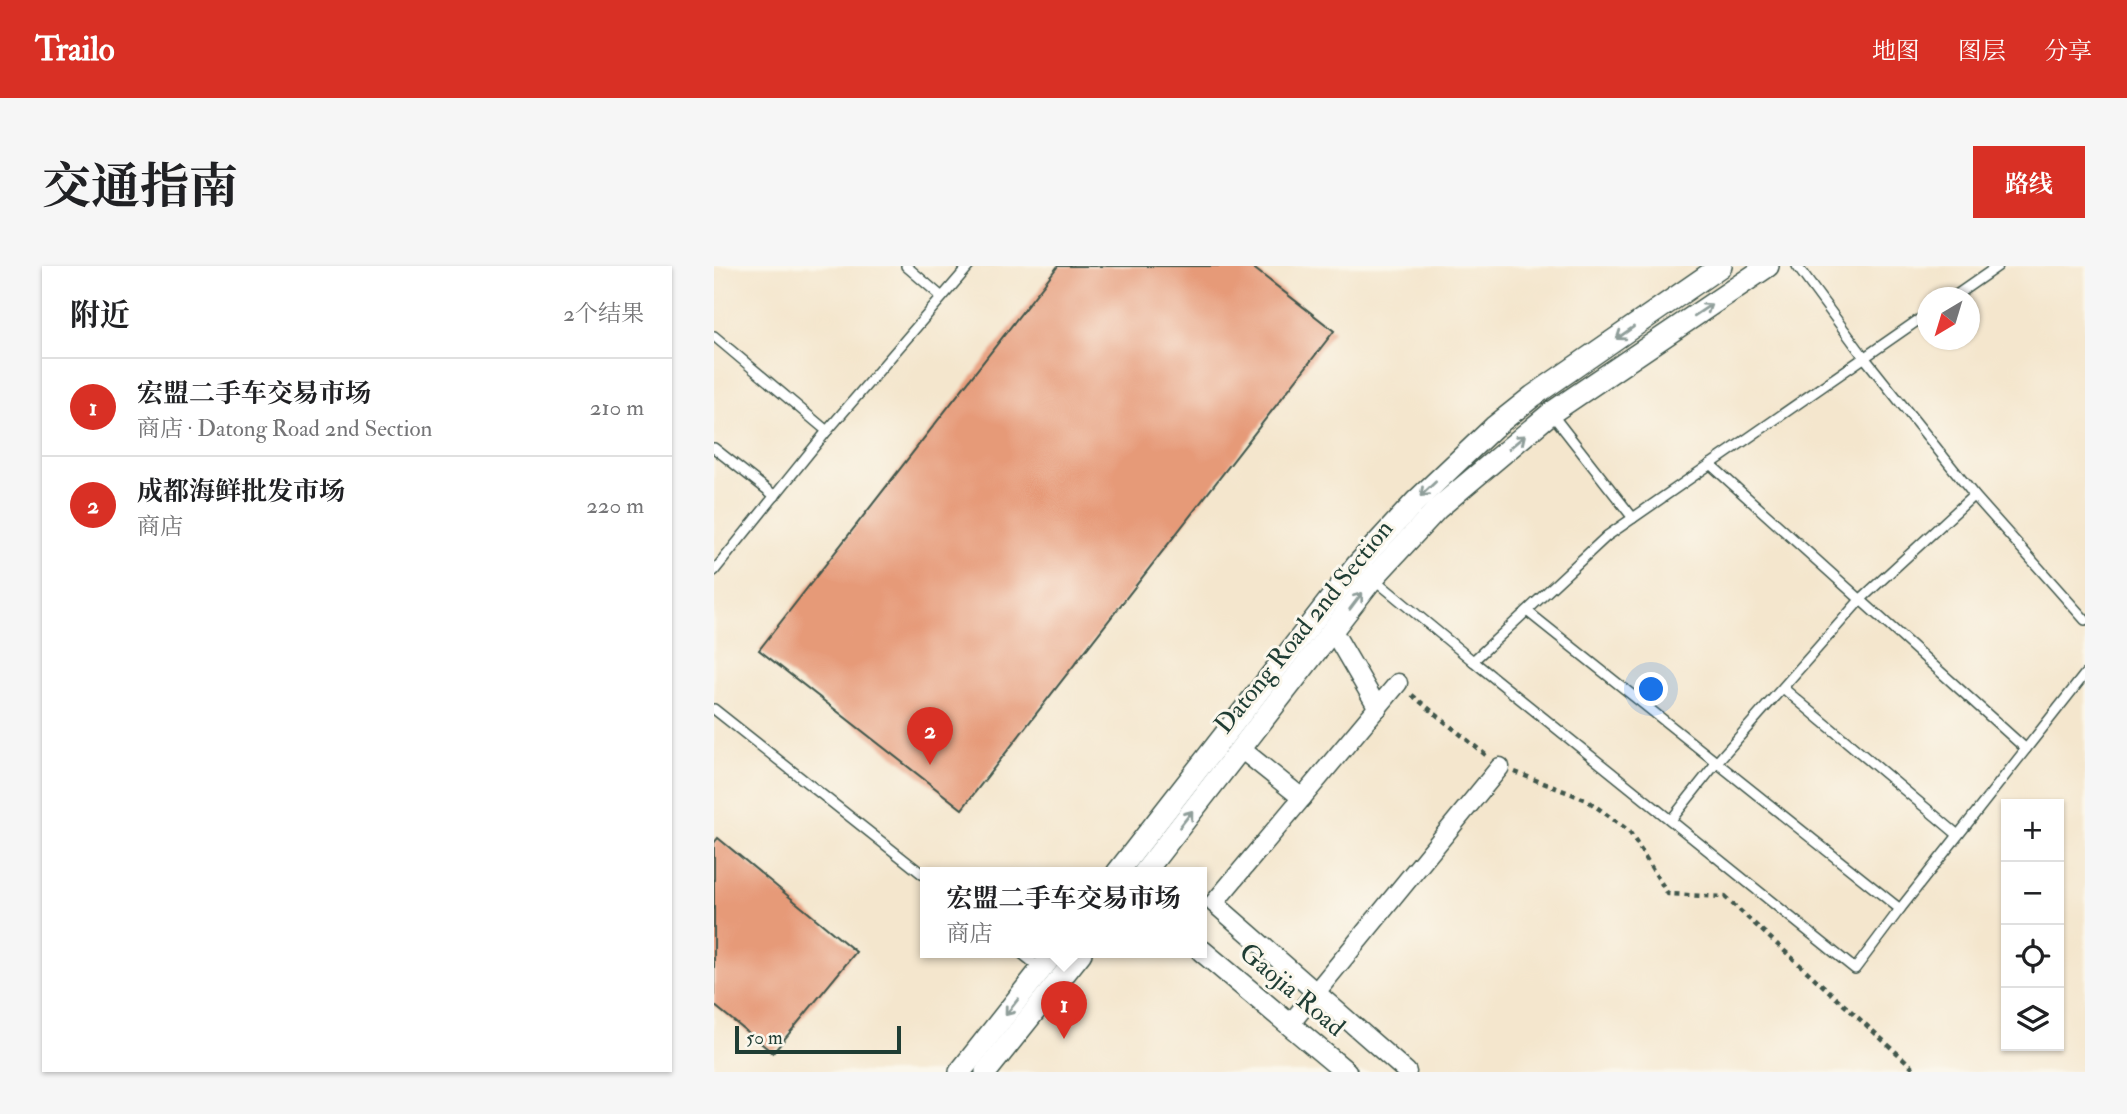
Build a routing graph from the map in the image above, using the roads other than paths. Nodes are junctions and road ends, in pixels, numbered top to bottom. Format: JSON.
{"nodes":[{"id":1,"x":906,"y":266,"type":"edge"},
{"id":2,"x":969,"y":266,"type":"edge"},
{"id":3,"x":1721,"y":266,"type":"edge"},
{"id":4,"x":1769,"y":266,"type":"edge"},
{"id":5,"x":1797,"y":266,"type":"edge"},
{"id":6,"x":1998,"y":266,"type":"edge"},
{"id":7,"x":1968,"y":287,"type":"edge"},
{"id":8,"x":942,"y":297,"type":"junction"},
{"id":9,"x":1917,"y":321,"type":"edge"},
{"id":10,"x":714,"y":336,"type":"edge"},
{"id":11,"x":1864,"y":357,"type":"junction"},
{"id":12,"x":1551,"y":413,"type":"junction"},
{"id":13,"x":827,"y":431,"type":"junction"},
{"id":14,"x":714,"y":447,"type":"edge"},
{"id":15,"x":1710,"y":464,"type":"junction"},
{"id":16,"x":1974,"y":495,"type":"junction"},
{"id":17,"x":775,"y":496,"type":"junction"},
{"id":18,"x":1633,"y":518,"type":"junction"},
{"id":19,"x":714,"y":571,"type":"edge"},
{"id":20,"x":1373,"y":578,"type":"junction"},
{"id":21,"x":1860,"y":600,"type":"junction"},
{"id":22,"x":1527,"y":611,"type":"junction"},
{"id":23,"x":2085,"y":621,"type":"edge"},
{"id":24,"x":1333,"y":631,"type":"junction"},
{"id":25,"x":1473,"y":661,"type":"junction"},
{"id":26,"x":2085,"y":674,"type":"edge"},
{"id":27,"x":1398,"y":683,"type":"road end"},
{"id":28,"x":1783,"y":688,"type":"junction"},
{"id":29,"x":1378,"y":708,"type":"junction"},
{"id":30,"x":714,"y":709,"type":"edge"},
{"id":31,"x":1241,"y":749,"type":"junction"},
{"id":32,"x":2026,"y":749,"type":"junction"},
{"id":33,"x":1717,"y":762,"type":"junction"},
{"id":34,"x":1500,"y":767,"type":"road end"},
{"id":35,"x":1302,"y":798,"type":"junction"},
{"id":36,"x":1671,"y":820,"type":"junction"},
{"id":37,"x":1958,"y":835,"type":"junction"},
{"id":38,"x":1122,"y":867,"type":"edge"},
{"id":39,"x":1149,"y":867,"type":"edge"},
{"id":40,"x":920,"y":872,"type":"edge"},
{"id":41,"x":1900,"y":909,"type":"junction"},
{"id":42,"x":1207,"y":955,"type":"edge"},
{"id":43,"x":1030,"y":958,"type":"edge"},
{"id":44,"x":1072,"y":958,"type":"edge"},
{"id":45,"x":1051,"y":969,"type":"edge"},
{"id":46,"x":1316,"y":992,"type":"junction"},
{"id":47,"x":1290,"y":1024,"type":"junction"},
{"id":48,"x":960,"y":1072,"type":"edge"},
{"id":49,"x":986,"y":1072,"type":"edge"},
{"id":50,"x":1346,"y":1072,"type":"edge"},
{"id":51,"x":1407,"y":1072,"type":"edge"}],
"edges":[{"from":1,"to":8,"type":"lane"},
{"from":2,"to":8,"type":"lane"},
{"from":3,"to":38,"type":"street","name":"Datong Road 2nd Section","one_way":true},
{"from":12,"to":4,"type":"street","name":"Datong Road 2nd Section","one_way":true},
{"from":5,"to":11,"type":"lane"},
{"from":6,"to":7,"type":"lane"},
{"from":8,"to":13,"type":"lane"},
{"from":9,"to":11,"type":"lane"},
{"from":10,"to":13,"type":"lane"},
{"from":11,"to":15,"type":"lane"},
{"from":11,"to":16,"type":"lane"},
{"from":12,"to":18,"type":"lane"},
{"from":20,"to":12,"type":"street","name":"Datong Road 2nd Section","one_way":true},
{"from":13,"to":17,"type":"lane"},
{"from":14,"to":17,"type":"lane"},
{"from":15,"to":18,"type":"lane"},
{"from":15,"to":21,"type":"lane"},
{"from":16,"to":21,"type":"lane"},
{"from":16,"to":23,"type":"lane"},
{"from":17,"to":19,"type":"lane"},
{"from":18,"to":22,"type":"lane"},
{"from":24,"to":20,"type":"street","name":"Datong Road 2nd Section","one_way":true},
{"from":20,"to":25,"type":"lane"},
{"from":21,"to":28,"type":"lane"},
{"from":21,"to":32,"type":"lane"},
{"from":22,"to":25,"type":"lane"},
{"from":22,"to":33,"type":"lane"},
{"from":24,"to":29,"type":"street"},
{"from":24,"to":31,"type":"street","name":"Datong Road 2nd Section"},
{"from":25,"to":36,"type":"lane"},
{"from":26,"to":32,"type":"lane"},
{"from":27,"to":29,"type":"street"},
{"from":28,"to":33,"type":"lane"},
{"from":28,"to":37,"type":"lane"},
{"from":29,"to":35,"type":"street"},
{"from":30,"to":40,"type":"lane"},
{"from":31,"to":35,"type":"street"},
{"from":39,"to":31,"type":"street","name":"Datong Road 2nd Section","one_way":true},
{"from":32,"to":37,"type":"lane"},
{"from":33,"to":36,"type":"lane"},
{"from":33,"to":41,"type":"lane"},
{"from":34,"to":46,"type":"street"},
{"from":35,"to":46,"type":"street"},
{"from":36,"to":41,"type":"lane"},
{"from":37,"to":41,"type":"lane"},
{"from":42,"to":47,"type":"street","name":"Gaojia Road"},
{"from":43,"to":45,"type":"lane"},
{"from":44,"to":45,"type":"street"},
{"from":45,"to":48,"type":"street","one_way":true},
{"from":45,"to":49,"type":"street"},
{"from":46,"to":47,"type":"street"},
{"from":46,"to":51,"type":"street"},
{"from":47,"to":50,"type":"street","name":"Gaojia Road"}]}
